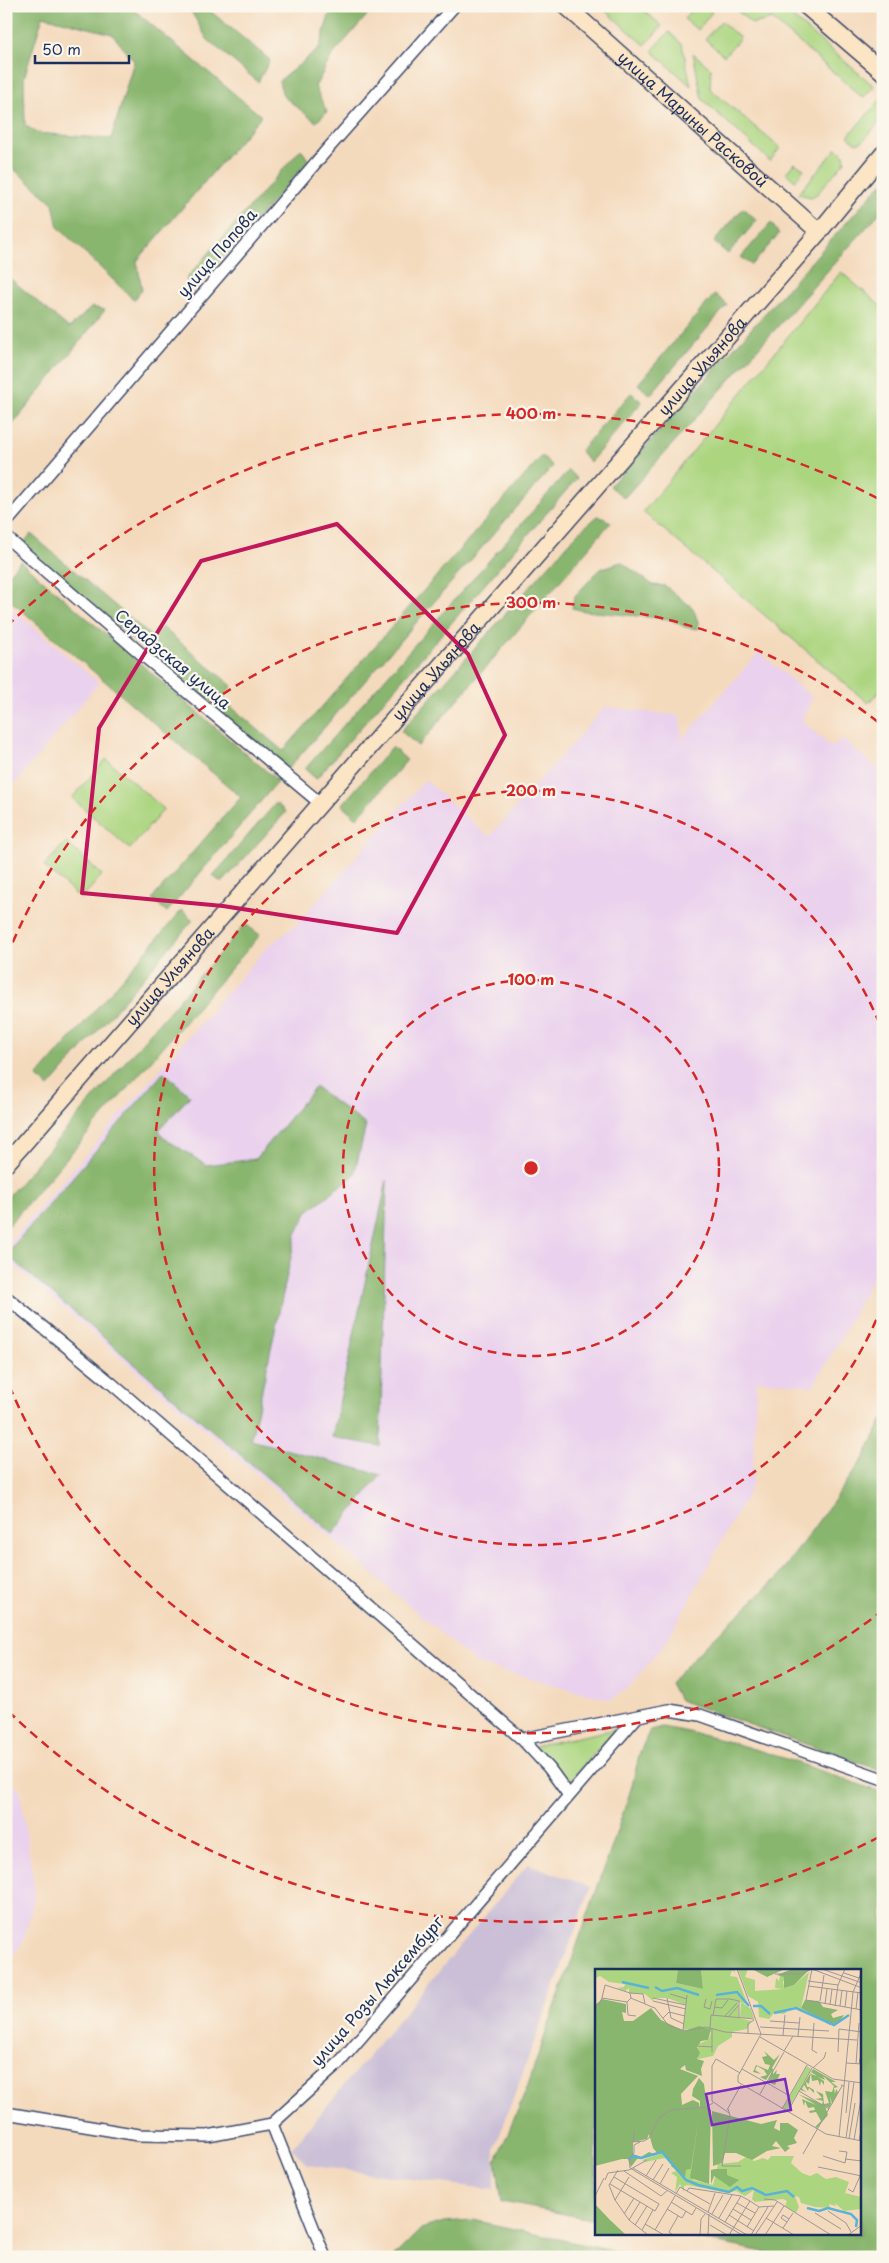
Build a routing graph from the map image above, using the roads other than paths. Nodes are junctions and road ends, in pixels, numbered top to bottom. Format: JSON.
{"nodes":[{"id":1,"x":454,"y":6,"type":"edge"},
{"id":2,"x":566,"y":6,"type":"edge"},
{"id":3,"x":806,"y":6,"type":"edge"},
{"id":4,"x":883,"y":72,"type":"edge"},
{"id":5,"x":883,"y":154,"type":"edge"},
{"id":6,"x":818,"y":232,"type":"junction"},
{"id":7,"x":6,"y":523,"type":"edge"},
{"id":8,"x":6,"y":538,"type":"edge"},
{"id":9,"x":320,"y":803,"type":"junction"},
{"id":10,"x":6,"y":1164,"type":"edge"},
{"id":11,"x":6,"y":1297,"type":"edge"},
{"id":12,"x":637,"y":1717,"type":"junction"},
{"id":13,"x":522,"y":1739,"type":"junction"},
{"id":14,"x":883,"y":1779,"type":"edge"},
{"id":15,"x":568,"y":1794,"type":"junction"},
{"id":16,"x":6,"y":2113,"type":"edge"},
{"id":17,"x":272,"y":2124,"type":"junction"},
{"id":18,"x":325,"y":2257,"type":"edge"}],
"edges":[{"from":1,"to":7,"type":"street","name":"улица Попова"},
{"from":2,"to":6,"type":"main road","name":"улица Марины Расковой"},
{"from":3,"to":4,"type":"main road"},
{"from":5,"to":6,"type":"main road","name":"улица Ульянова"},
{"from":6,"to":9,"type":"main road","name":"улица Ульянова"},
{"from":8,"to":9,"type":"street","name":"Серадзская улица"},
{"from":9,"to":10,"type":"main road","name":"улица Ульянова"},
{"from":11,"to":13,"type":"street"},
{"from":12,"to":13,"type":"street"},
{"from":12,"to":14,"type":"street"},
{"from":12,"to":15,"type":"street","name":"улица Розы Люксембург"},
{"from":13,"to":15,"type":"street"},
{"from":15,"to":17,"type":"street","name":"улица Розы Люксембург"},
{"from":16,"to":17,"type":"street"},
{"from":17,"to":18,"type":"street"}]}
